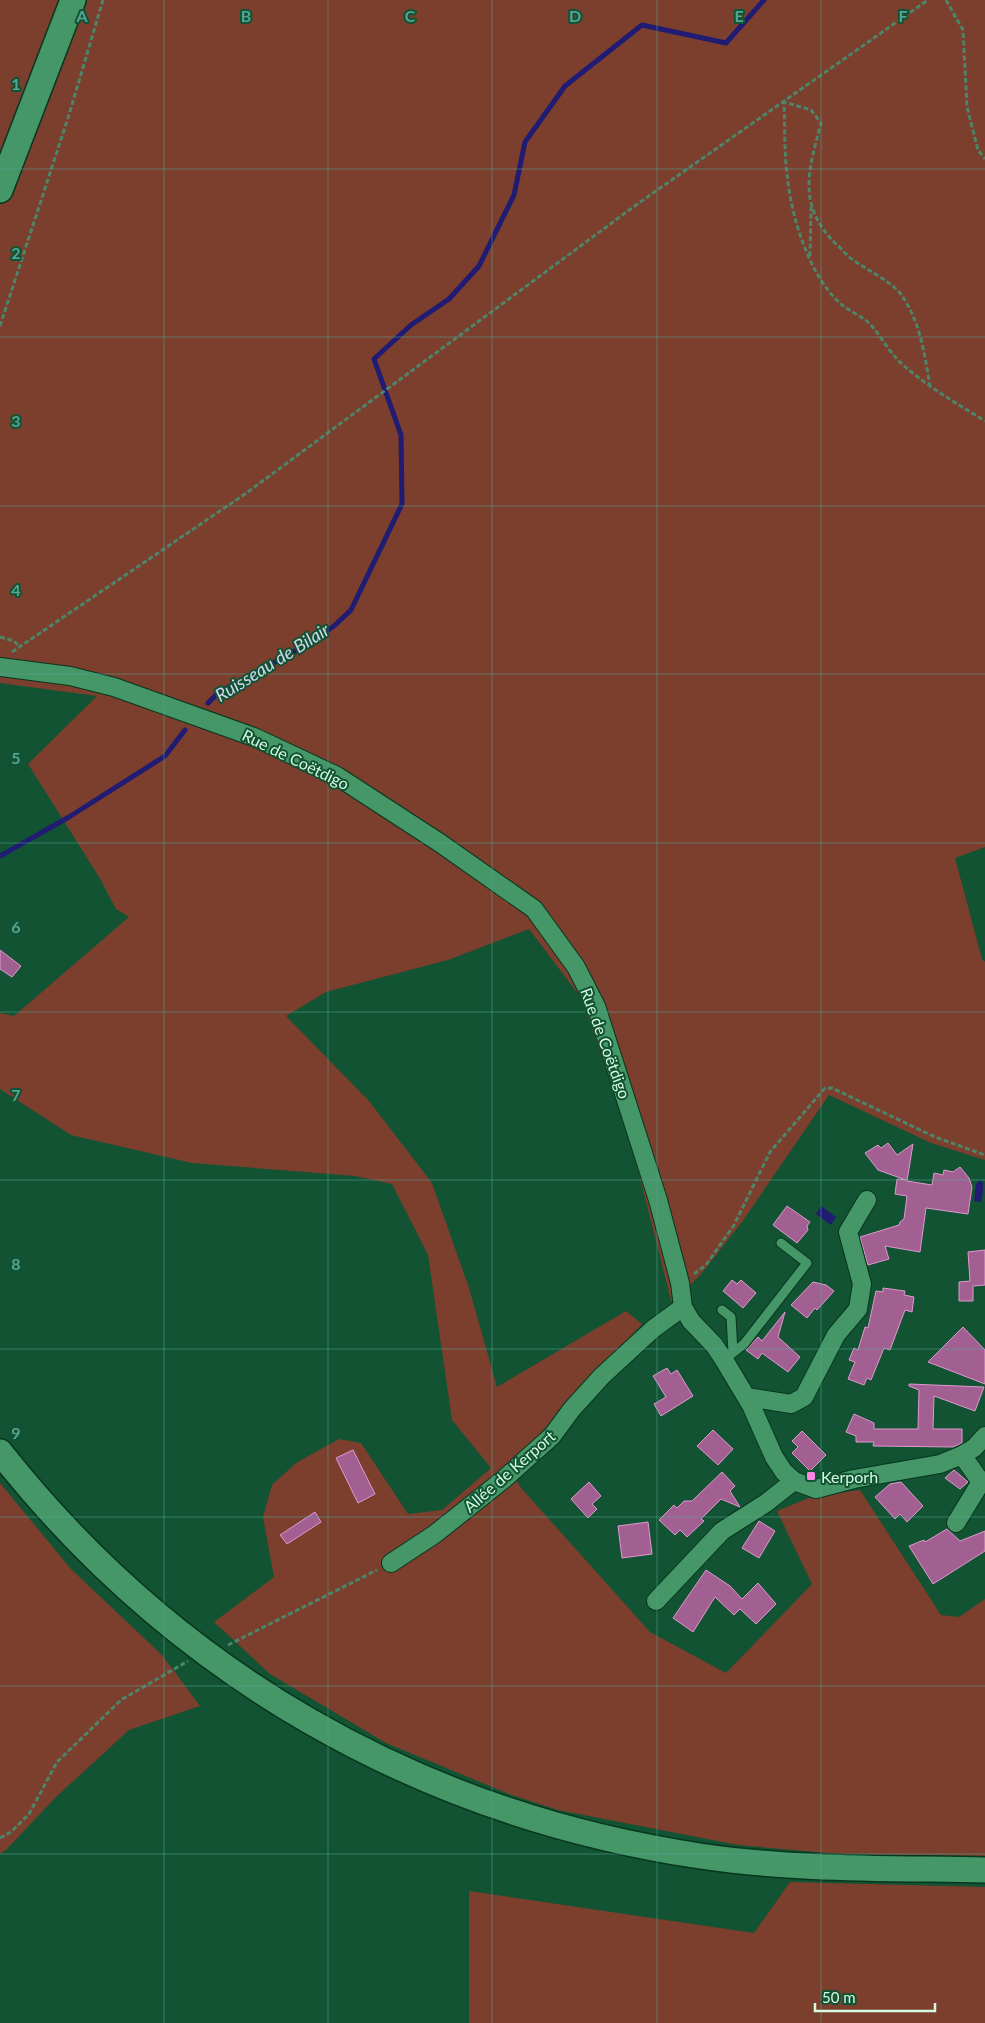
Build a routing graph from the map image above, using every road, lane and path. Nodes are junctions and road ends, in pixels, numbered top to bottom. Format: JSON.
{"nodes":[{"id":1,"x":73,"y":0,"type":"edge"},
{"id":2,"x":103,"y":0,"type":"edge"},
{"id":3,"x":928,"y":0,"type":"edge"},
{"id":4,"x":946,"y":0,"type":"edge"},
{"id":5,"x":784,"y":102,"type":"junction"},
{"id":6,"x":985,"y":159,"type":"edge"},
{"id":7,"x":0,"y":190,"type":"edge"},
{"id":8,"x":811,"y":206,"type":"junction"},
{"id":9,"x":810,"y":259,"type":"junction"},
{"id":10,"x":0,"y":326,"type":"edge"},
{"id":11,"x":930,"y":387,"type":"junction"},
{"id":12,"x":985,"y":421,"type":"edge"},
{"id":13,"x":0,"y":637,"type":"edge"},
{"id":14,"x":20,"y":647,"type":"junction"},
{"id":15,"x":3,"y":662,"type":"edge"},
{"id":16,"x":985,"y":1155,"type":"edge"},
{"id":17,"x":867,"y":1200,"type":"dead end"},
{"id":18,"x":781,"y":1244,"type":"dead end"},
{"id":19,"x":680,"y":1283,"type":"junction"},
{"id":20,"x":683,"y":1307,"type":"junction"},
{"id":21,"x":722,"y":1310,"type":"dead end"},
{"id":22,"x":729,"y":1356,"type":"junction"},
{"id":23,"x":747,"y":1397,"type":"junction"},
{"id":24,"x":985,"y":1436,"type":"edge"},
{"id":25,"x":0,"y":1452,"type":"edge"},
{"id":26,"x":962,"y":1455,"type":"junction"},
{"id":27,"x":794,"y":1481,"type":"junction"},
{"id":28,"x":956,"y":1523,"type":"dead end"},
{"id":29,"x":391,"y":1563,"type":"joint"},
{"id":30,"x":656,"y":1601,"type":"dead end"},
{"id":31,"x":209,"y":1655,"type":"junction"},
{"id":32,"x":0,"y":1838,"type":"edge"},
{"id":33,"x":985,"y":1870,"type":"edge"}],
"edges":[{"from":1,"to":7,"type":"main road"},
{"from":2,"to":10,"type":"path"},
{"from":3,"to":5,"type":"path"},
{"from":4,"to":6,"type":"path"},
{"from":5,"to":8,"type":"path"},
{"from":5,"to":9,"type":"path"},
{"from":5,"to":14,"type":"path"},
{"from":8,"to":9,"type":"path"},
{"from":8,"to":11,"type":"path"},
{"from":9,"to":11,"type":"path"},
{"from":11,"to":12,"type":"path"},
{"from":13,"to":14,"type":"path"},
{"from":14,"to":15,"type":"path"},
{"from":15,"to":19,"type":"street","name":"Rue de Coëtdigo"},
{"from":16,"to":19,"type":"path"},
{"from":17,"to":23,"type":"street"},
{"from":18,"to":22,"type":"lane"},
{"from":19,"to":20,"type":"street","name":"Rue de Coëtdigo"},
{"from":20,"to":22,"type":"street","name":"Rue de Coëtdigo"},
{"from":20,"to":29,"type":"street","name":"Allée de Kerport"},
{"from":21,"to":22,"type":"lane"},
{"from":22,"to":23,"type":"street","name":"Rue de Coëtdigo"},
{"from":23,"to":27,"type":"street","name":"Rue de Coëtdigo"},
{"from":24,"to":26,"type":"street"},
{"from":25,"to":31,"type":"main road"},
{"from":26,"to":27,"type":"street"},
{"from":26,"to":28,"type":"street"},
{"from":27,"to":30,"type":"street"},
{"from":29,"to":31,"type":"path"},
{"from":31,"to":32,"type":"path"},
{"from":31,"to":33,"type":"main road"}]}
